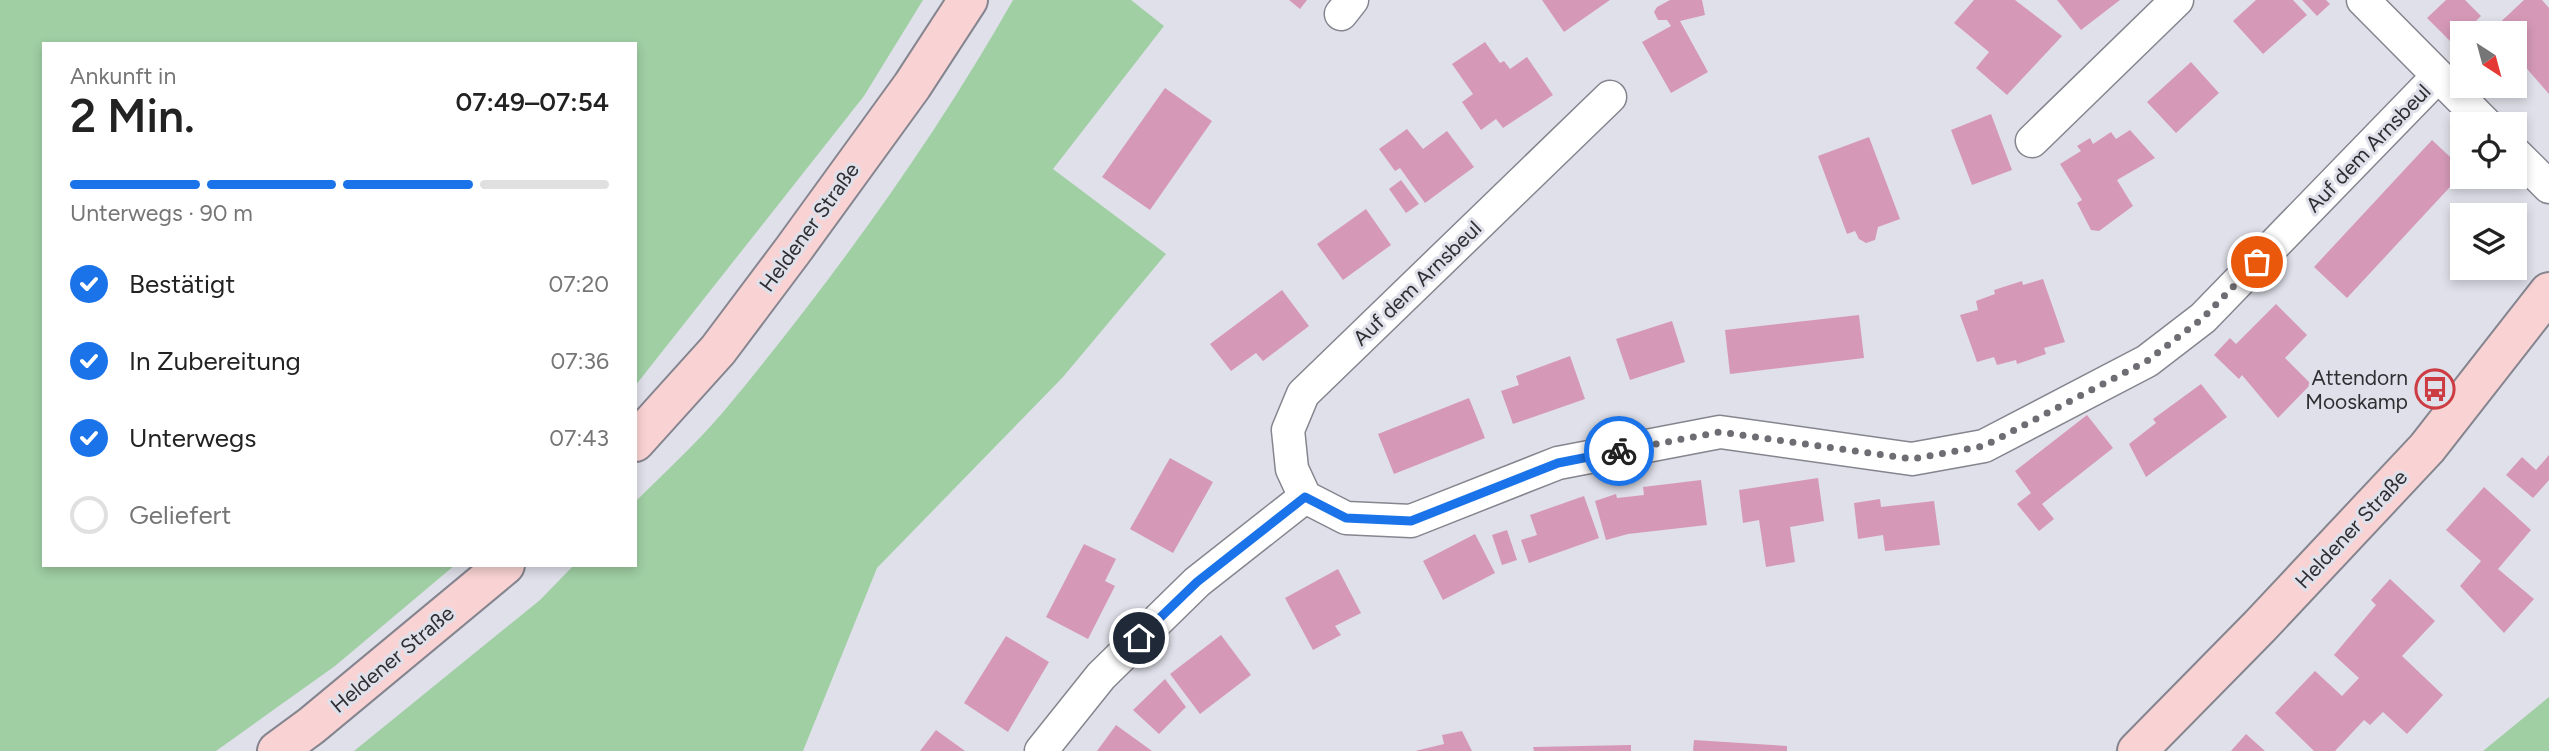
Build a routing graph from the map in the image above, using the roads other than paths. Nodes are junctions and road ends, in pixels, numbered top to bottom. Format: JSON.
{"nodes":[{"id":1,"x":968,"y":0,"type":"edge"},
{"id":2,"x":2177,"y":0,"type":"edge"},
{"id":3,"x":2363,"y":0,"type":"edge"},
{"id":4,"x":2438,"y":76,"type":"junction"},
{"id":5,"x":1610,"y":97,"type":"dead end"},
{"id":6,"x":2474,"y":112,"type":"edge"},
{"id":7,"x":2032,"y":141,"type":"dead end"},
{"id":8,"x":2527,"y":165,"type":"edge"},
{"id":9,"x":2549,"y":187,"type":"edge"},
{"id":10,"x":2549,"y":292,"type":"edge"},
{"id":11,"x":637,"y":440,"type":"edge"},
{"id":12,"x":1305,"y":497,"type":"junction"},
{"id":13,"x":503,"y":567,"type":"edge"},
{"id":14,"x":277,"y":751,"type":"edge"},
{"id":15,"x":1041,"y":751,"type":"edge"},
{"id":16,"x":2137,"y":751,"type":"edge"}],
"edges":[{"from":1,"to":11,"type":"main road","name":"Heldener Straße"},
{"from":2,"to":7,"type":"street"},
{"from":3,"to":4,"type":"street"},
{"from":4,"to":6,"type":"street"},
{"from":4,"to":12,"type":"street","name":"Auf dem Arnsbeul"},
{"from":5,"to":12,"type":"street","name":"Auf dem Arnsbeul"},
{"from":8,"to":9,"type":"street"},
{"from":10,"to":16,"type":"main road","name":"Heldener Straße"},
{"from":12,"to":15,"type":"street"},
{"from":13,"to":14,"type":"main road","name":"Heldener Straße"}]}
